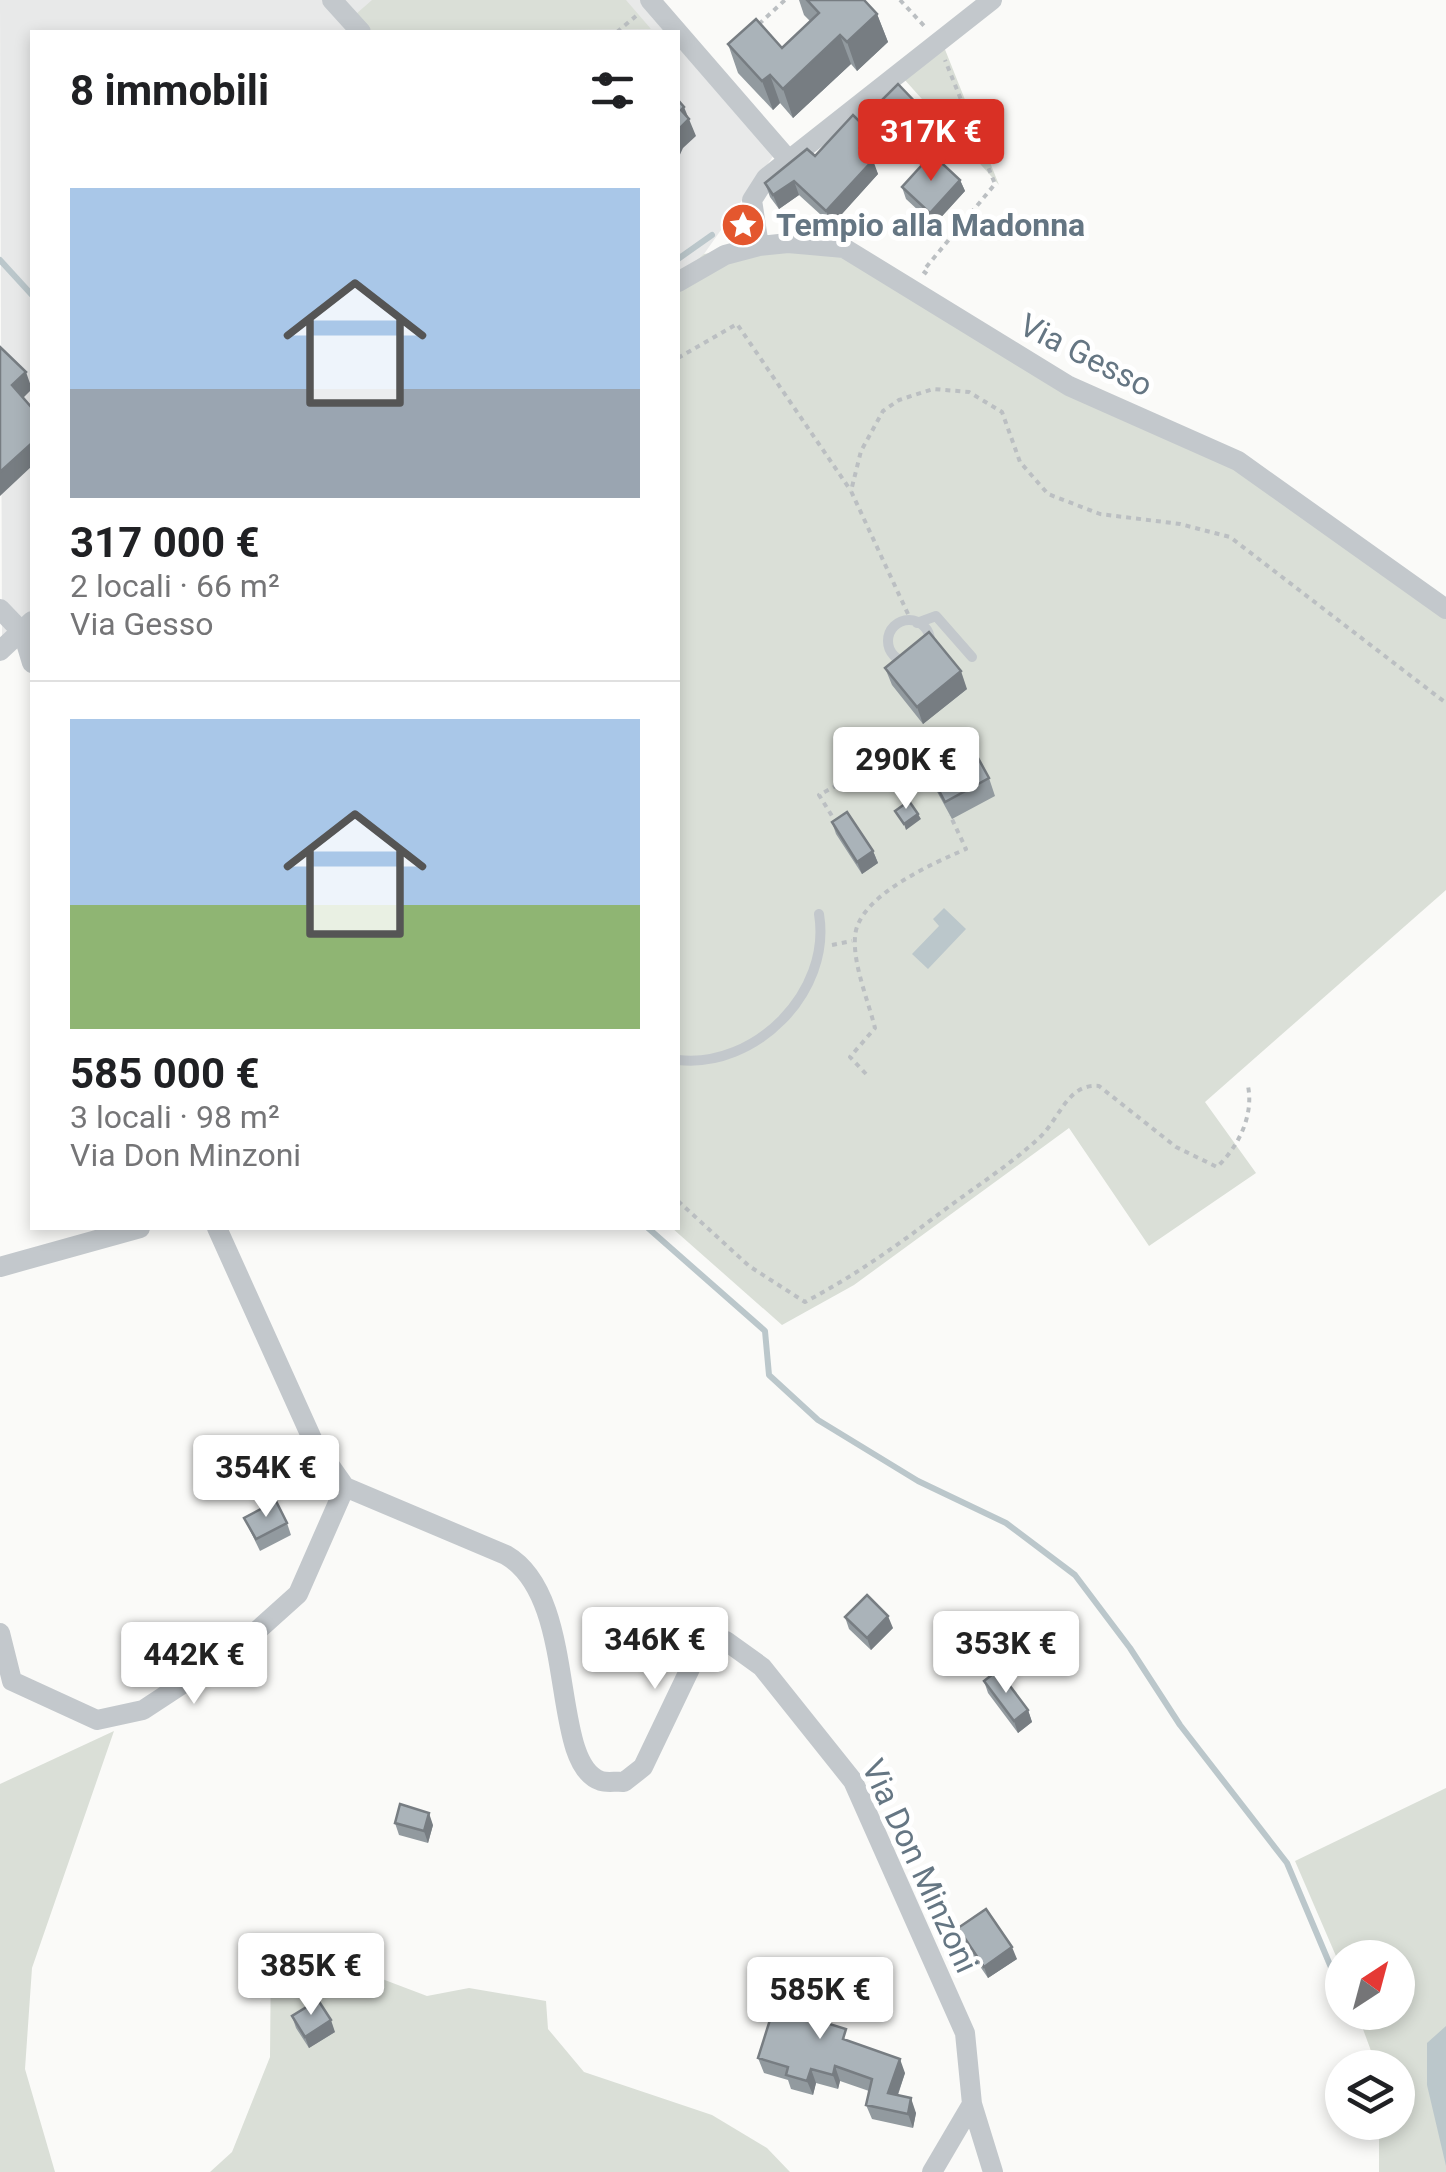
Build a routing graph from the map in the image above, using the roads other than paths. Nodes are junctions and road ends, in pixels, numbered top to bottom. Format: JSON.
{"nodes":[{"id":1,"x":332,"y":0,"type":"edge"},
{"id":2,"x":992,"y":0,"type":"edge"},
{"id":3,"x":651,"y":1,"type":"edge"},
{"id":4,"x":359,"y":30,"type":"edge"},
{"id":5,"x":676,"y":30,"type":"edge"},
{"id":6,"x":680,"y":34,"type":"edge"},
{"id":7,"x":787,"y":158,"type":"junction"},
{"id":8,"x":760,"y":246,"type":"junction"},
{"id":9,"x":680,"y":281,"type":"edge"},
{"id":10,"x":1446,"y":609,"type":"edge"},
{"id":11,"x":0,"y":610,"type":"edge"},
{"id":12,"x":914,"y":622,"type":"road end"},
{"id":13,"x":28,"y":627,"type":"edge"},
{"id":14,"x":0,"y":651,"type":"edge"},
{"id":15,"x":972,"y":658,"type":"dead end"},
{"id":16,"x":819,"y":914,"type":"dead end"},
{"id":17,"x":680,"y":1060,"type":"edge"},
{"id":18,"x":133,"y":1230,"type":"edge"},
{"id":19,"x":218,"y":1230,"type":"edge"},
{"id":20,"x":0,"y":1266,"type":"edge"},
{"id":21,"x":346,"y":1487,"type":"junction"},
{"id":22,"x":0,"y":1633,"type":"edge"},
{"id":23,"x":972,"y":2104,"type":"junction"},
{"id":24,"x":932,"y":2172,"type":"edge"},
{"id":25,"x":994,"y":2172,"type":"edge"}],
"edges":[{"from":1,"to":4,"type":"street"},
{"from":2,"to":7,"type":"street"},
{"from":3,"to":5,"type":"street"},
{"from":6,"to":7,"type":"street"},
{"from":7,"to":8,"type":"street"},
{"from":8,"to":9,"type":"street","name":"Via Gesso"},
{"from":8,"to":10,"type":"street","name":"Via Gesso"},
{"from":11,"to":13,"type":"street"},
{"from":12,"to":15,"type":"lane"},
{"from":13,"to":14,"type":"street"},
{"from":16,"to":17,"type":"lane"},
{"from":18,"to":20,"type":"street"},
{"from":19,"to":21,"type":"street"},
{"from":21,"to":22,"type":"street"},
{"from":21,"to":23,"type":"street","name":"Via Don Minzoni"},
{"from":23,"to":24,"type":"street"},
{"from":23,"to":25,"type":"street"}]}
